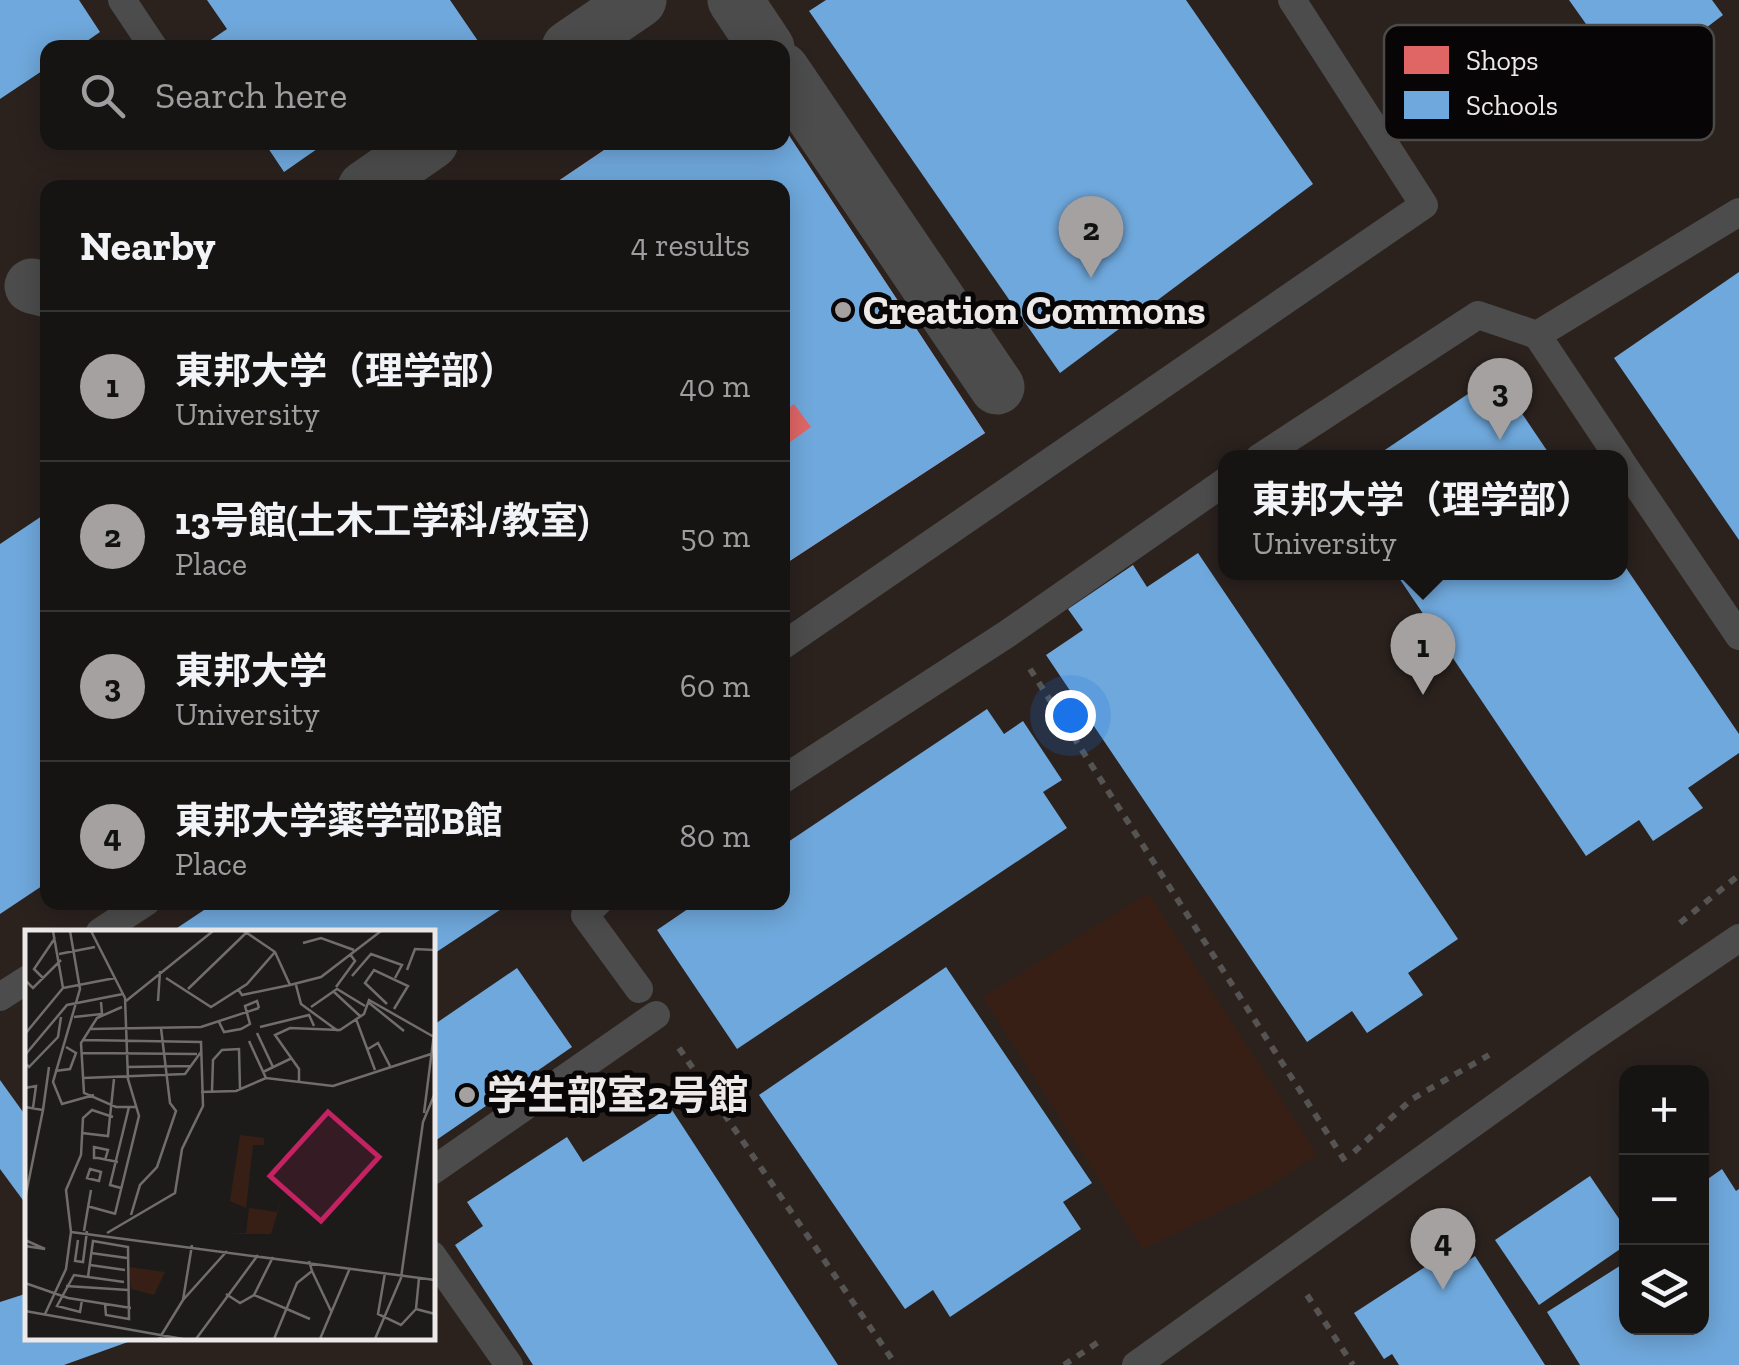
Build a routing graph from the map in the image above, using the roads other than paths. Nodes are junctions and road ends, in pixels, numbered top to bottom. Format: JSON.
{"nodes":[{"id":1,"x":122,"y":0,"type":"edge"},
{"id":2,"x":638,"y":0,"type":"edge"},
{"id":3,"x":735,"y":0,"type":"edge"},
{"id":4,"x":1292,"y":0,"type":"edge"},
{"id":5,"x":149,"y":40,"type":"edge"},
{"id":6,"x":580,"y":40,"type":"edge"},
{"id":7,"x":762,"y":40,"type":"edge"},
{"id":8,"x":790,"y":82,"type":"edge"},
{"id":9,"x":419,"y":150,"type":"edge"},
{"id":10,"x":376,"y":180,"type":"edge"},
{"id":11,"x":1739,"y":212,"type":"edge"},
{"id":12,"x":1537,"y":335,"type":"junction"},
{"id":13,"x":997,"y":387,"type":"dead end"},
{"id":14,"x":1271,"y":450,"type":"edge"},
{"id":15,"x":1614,"y":450,"type":"edge"},
{"id":16,"x":1628,"y":471,"type":"edge"},
{"id":17,"x":1218,"y":487,"type":"edge"},
{"id":18,"x":1739,"y":636,"type":"edge"},
{"id":19,"x":790,"y":641,"type":"edge"},
{"id":20,"x":790,"y":775,"type":"edge"},
{"id":21,"x":134,"y":910,"type":"edge"},
{"id":22,"x":589,"y":910,"type":"edge"},
{"id":23,"x":103,"y":930,"type":"edge"},
{"id":24,"x":1739,"y":938,"type":"edge"},
{"id":25,"x":25,"y":981,"type":"edge"},
{"id":26,"x":639,"y":989,"type":"dead end"},
{"id":27,"x":0,"y":996,"type":"edge"},
{"id":28,"x":656,"y":1015,"type":"road end"},
{"id":29,"x":435,"y":1168,"type":"edge"},
{"id":30,"x":435,"y":1258,"type":"edge"},
{"id":31,"x":509,"y":1365,"type":"edge"},
{"id":32,"x":1136,"y":1365,"type":"edge"}],
"edges":[{"from":1,"to":5,"type":"lane"},
{"from":2,"to":6,"type":"street"},
{"from":3,"to":7,"type":"street"},
{"from":4,"to":19,"type":"lane"},
{"from":8,"to":13,"type":"street"},
{"from":9,"to":10,"type":"street"},
{"from":11,"to":12,"type":"lane"},
{"from":12,"to":14,"type":"lane"},
{"from":12,"to":15,"type":"lane"},
{"from":16,"to":18,"type":"lane"},
{"from":17,"to":20,"type":"lane"},
{"from":21,"to":23,"type":"lane"},
{"from":22,"to":26,"type":"lane"},
{"from":24,"to":32,"type":"lane"},
{"from":25,"to":27,"type":"lane"},
{"from":28,"to":29,"type":"lane"},
{"from":30,"to":31,"type":"lane"}]}
